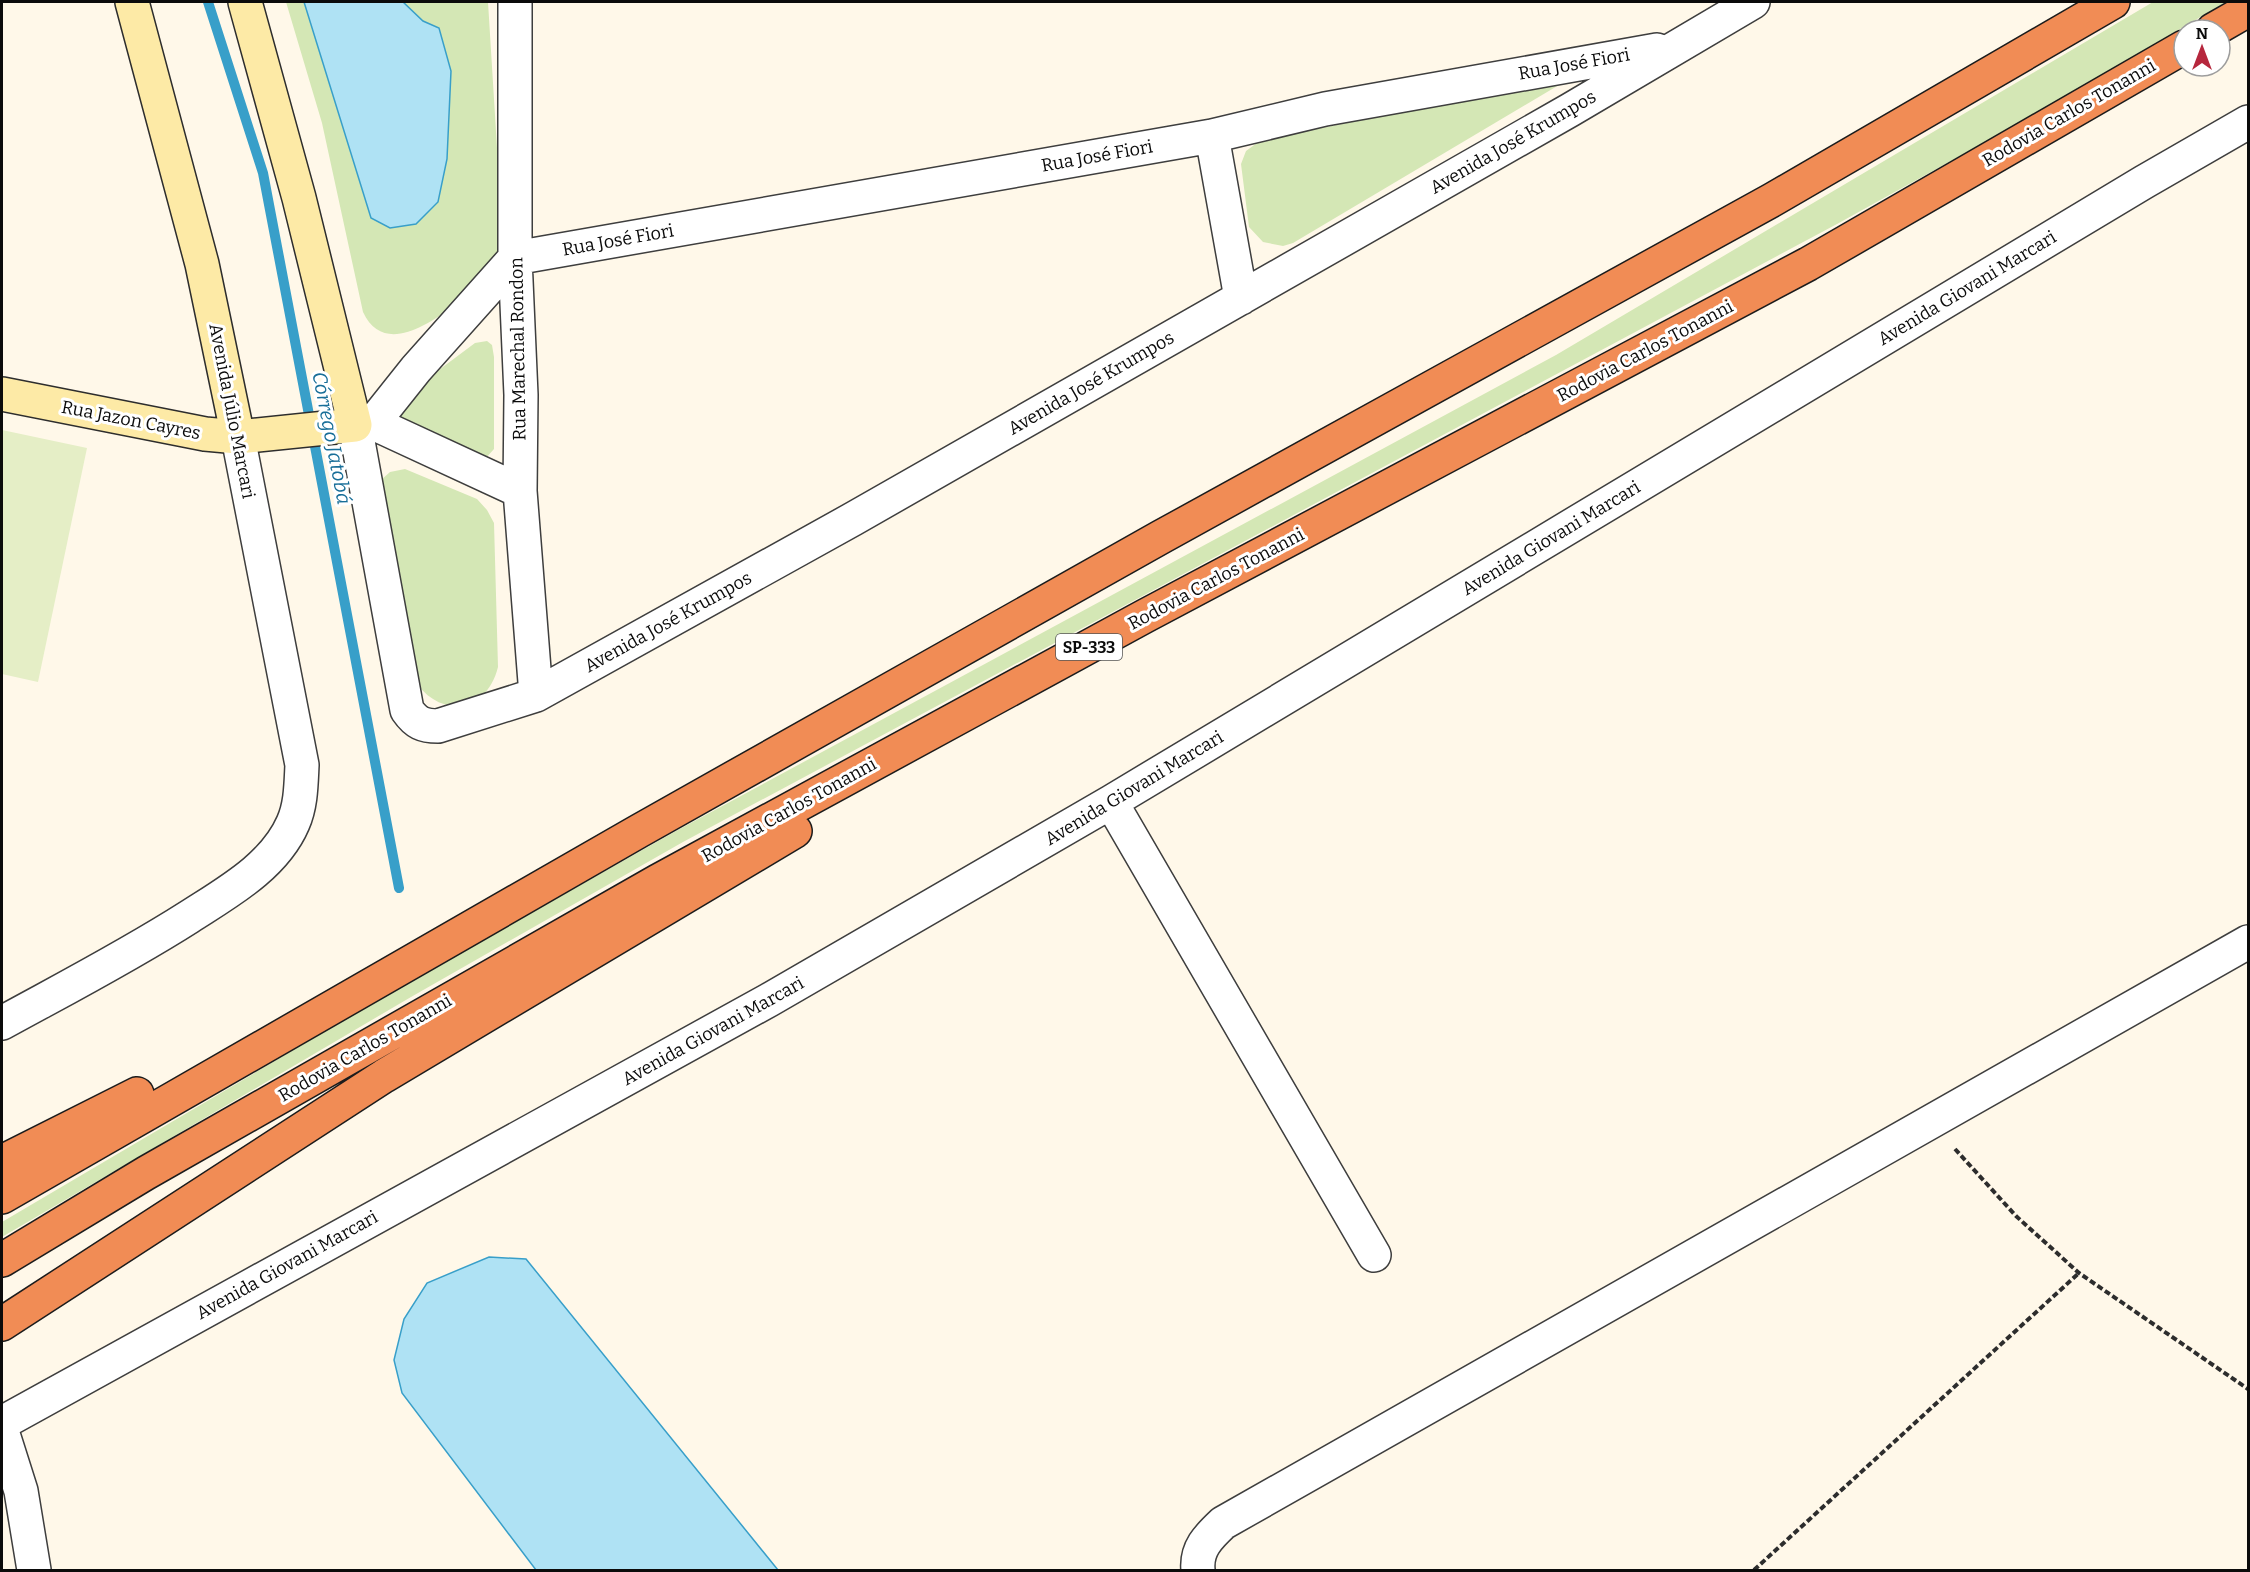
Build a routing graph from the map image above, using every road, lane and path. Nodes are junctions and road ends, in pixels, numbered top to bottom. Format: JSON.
{"nodes":[{"id":1,"x":132,"y":2,"type":"edge"},
{"id":2,"x":245,"y":2,"type":"edge"},
{"id":3,"x":515,"y":2,"type":"edge"},
{"id":4,"x":1753,"y":2,"type":"edge"},
{"id":5,"x":2113,"y":2,"type":"edge"},
{"id":6,"x":2248,"y":10,"type":"edge"},
{"id":7,"x":2232,"y":19,"type":"edge"},
{"id":8,"x":1676,"y":46,"type":"junction"},
{"id":9,"x":2172,"y":54,"type":"edge"},
{"id":10,"x":2248,"y":122,"type":"edge"},
{"id":11,"x":1212,"y":136,"type":"junction"},
{"id":12,"x":515,"y":258,"type":"junction"},
{"id":13,"x":1240,"y":298,"type":"junction"},
{"id":14,"x":2,"y":394,"type":"edge"},
{"id":15,"x":354,"y":425,"type":"junction"},
{"id":16,"x":250,"y":436,"type":"junction"},
{"id":17,"x":520,"y":491,"type":"junction"},
{"id":18,"x":1231,"y":571,"type":"junction"},
{"id":19,"x":536,"y":695,"type":"junction"},
{"id":20,"x":1111,"y":802,"type":"junction"},
{"id":21,"x":502,"y":909,"type":"junction"},
{"id":22,"x":2248,"y":942,"type":"edge"},
{"id":23,"x":2,"y":1023,"type":"edge"},
{"id":24,"x":1930,"y":1122,"type":"junction"},
{"id":25,"x":2,"y":1162,"type":"edge"},
{"id":26,"x":2,"y":1197,"type":"edge"},
{"id":27,"x":1374,"y":1255,"type":"dead end"},
{"id":28,"x":2,"y":1260,"type":"edge"},
{"id":29,"x":2079,"y":1273,"type":"junction"},
{"id":30,"x":2,"y":1324,"type":"edge"},
{"id":31,"x":2248,"y":1389,"type":"edge"},
{"id":32,"x":2,"y":1423,"type":"edge"},
{"id":33,"x":2,"y":1431,"type":"edge"},
{"id":34,"x":34,"y":1570,"type":"edge"},
{"id":35,"x":1198,"y":1570,"type":"edge"},
{"id":36,"x":1754,"y":1570,"type":"edge"}],
"edges":[{"from":1,"to":16,"type":"main road","name":"Avenida Júlio Marcari"},
{"from":2,"to":15,"type":"main road"},
{"from":3,"to":12,"type":"street","name":"Rua Marechal Rondon"},
{"from":4,"to":8,"type":"street","name":"Avenida José Krumpos"},
{"from":5,"to":21,"type":"highway"},
{"from":6,"to":7,"type":"highway"},
{"from":8,"to":11,"type":"street","name":"Rua José Fiori"},
{"from":8,"to":13,"type":"street","name":"Avenida José Krumpos"},
{"from":9,"to":18,"type":"highway","name":"Rodovia Carlos Tonanni","number":"SP-333"},
{"from":10,"to":20,"type":"street","name":"Avenida Giovani Marcari"},
{"from":11,"to":12,"type":"street","name":"Rua José Fiori"},
{"from":11,"to":13,"type":"street"},
{"from":12,"to":15,"type":"street"},
{"from":12,"to":17,"type":"street","name":"Rua Marechal Rondon"},
{"from":13,"to":19,"type":"street","name":"Avenida José Krumpos"},
{"from":14,"to":16,"type":"main road","name":"Rua Jazon Cayres"},
{"from":15,"to":16,"type":"main road","name":"Rua Jazon Cayres"},
{"from":15,"to":17,"type":"street"},
{"from":15,"to":19,"type":"street","name":"Avenida José Krumpos"},
{"from":16,"to":23,"type":"street","name":"Avenida Júlio Marcari"},
{"from":17,"to":19,"type":"street","name":"Rua Marechal Rondon"},
{"from":18,"to":28,"type":"highway","name":"Rodovia Carlos Tonanni","number":"SP-333"},
{"from":18,"to":30,"type":"highway"},
{"from":20,"to":27,"type":"street"},
{"from":20,"to":32,"type":"street","name":"Avenida Giovani Marcari"},
{"from":21,"to":25,"type":"highway"},
{"from":21,"to":26,"type":"highway"},
{"from":22,"to":24,"type":"street"},
{"from":24,"to":29,"type":"path"},
{"from":24,"to":35,"type":"street"},
{"from":29,"to":31,"type":"path"},
{"from":29,"to":36,"type":"path"},
{"from":33,"to":34,"type":"street"}]}
